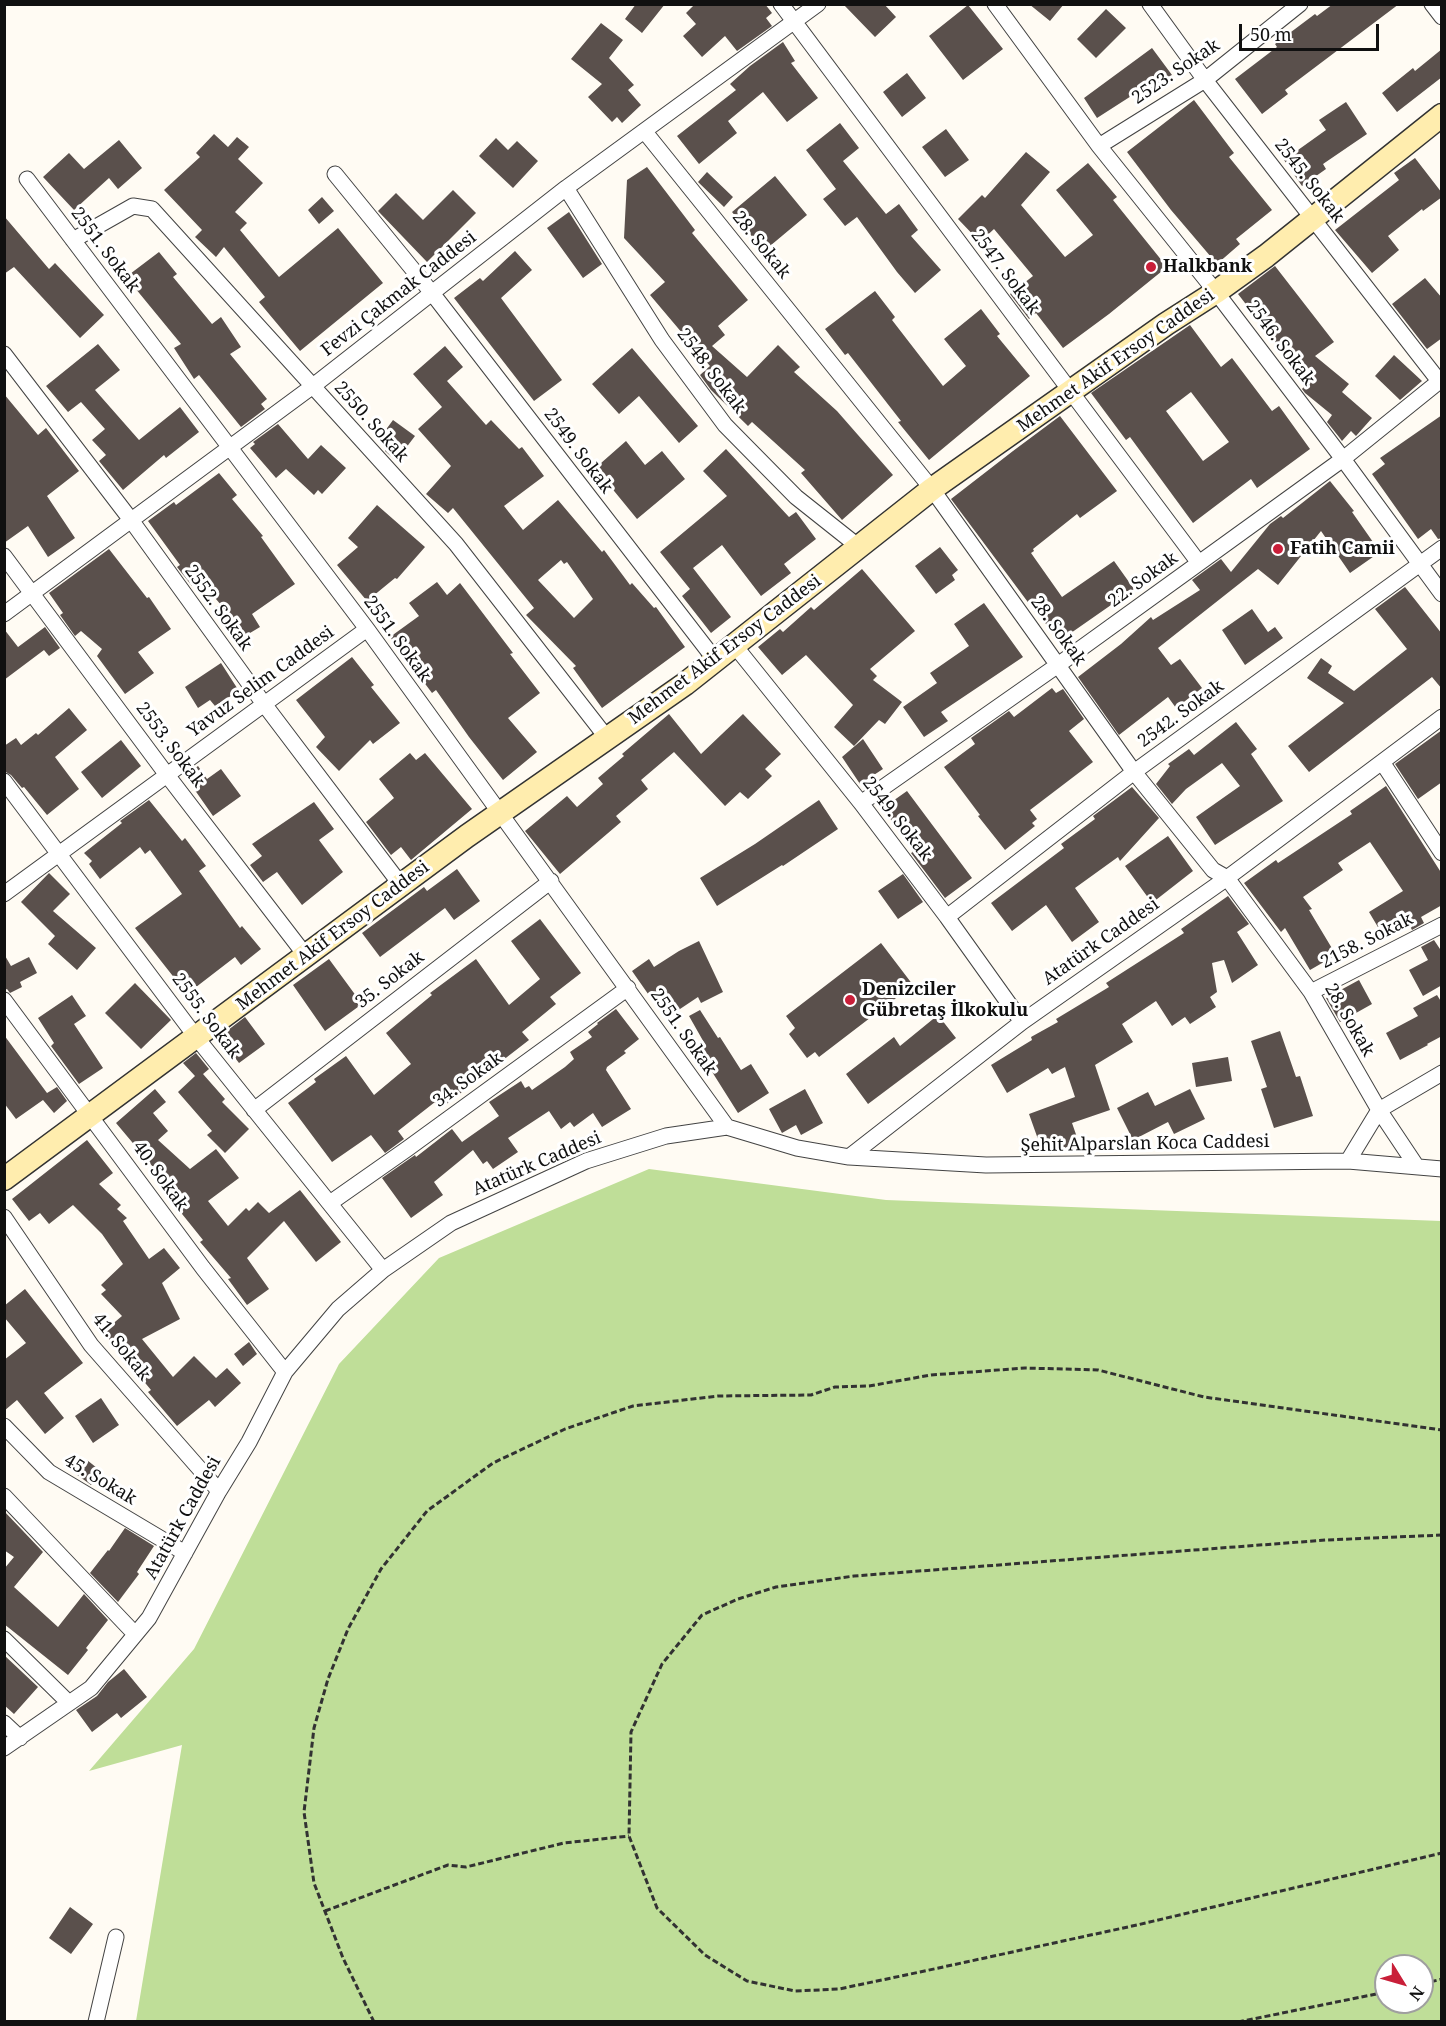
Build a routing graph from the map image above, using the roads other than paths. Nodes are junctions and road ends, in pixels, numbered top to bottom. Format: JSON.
{"nodes":[{"id":1,"x":781,"y":4,"type":"edge"},
{"id":2,"x":818,"y":4,"type":"edge"},
{"id":3,"x":994,"y":4,"type":"edge"},
{"id":4,"x":1150,"y":4,"type":"edge"},
{"id":5,"x":1300,"y":4,"type":"edge"},
{"id":6,"x":1432,"y":4,"type":"edge"},
{"id":7,"x":1442,"y":17,"type":"edge"},
{"id":8,"x":794,"y":22,"type":"junction"},
{"id":9,"x":1205,"y":80,"type":"junction"},
{"id":10,"x":1442,"y":115,"type":"edge"},
{"id":11,"x":645,"y":132,"type":"junction"},
{"id":12,"x":1099,"y":146,"type":"junction"},
{"id":13,"x":334,"y":174,"type":"dead end"},
{"id":14,"x":27,"y":179,"type":"dead end"},
{"id":15,"x":566,"y":188,"type":"junction"},
{"id":16,"x":1314,"y":219,"type":"junction"},
{"id":17,"x":73,"y":240,"type":"junction"},
{"id":18,"x":1216,"y":292,"type":"junction"},
{"id":19,"x":432,"y":293,"type":"junction"},
{"id":20,"x":4,"y":354,"type":"edge"},
{"id":21,"x":1440,"y":380,"type":"edge"},
{"id":22,"x":313,"y":386,"type":"junction"},
{"id":23,"x":1071,"y":392,"type":"junction"},
{"id":24,"x":229,"y":448,"type":"junction"},
{"id":25,"x":1343,"y":459,"type":"junction"},
{"id":26,"x":932,"y":489,"type":"junction"},
{"id":27,"x":131,"y":520,"type":"junction"},
{"id":28,"x":859,"y":547,"type":"junction"},
{"id":29,"x":1442,"y":548,"type":"edge"},
{"id":30,"x":4,"y":556,"type":"edge"},
{"id":31,"x":1199,"y":563,"type":"junction"},
{"id":32,"x":1419,"y":565,"type":"junction"},
{"id":33,"x":33,"y":593,"type":"junction"},
{"id":34,"x":1442,"y":594,"type":"edge"},
{"id":35,"x":4,"y":614,"type":"edge"},
{"id":36,"x":367,"y":629,"type":"junction"},
{"id":37,"x":735,"y":646,"type":"junction"},
{"id":38,"x":716,"y":661,"type":"junction"},
{"id":39,"x":1058,"y":665,"type":"junction"},
{"id":40,"x":264,"y":704,"type":"junction"},
{"id":41,"x":1442,"y":717,"type":"edge"},
{"id":42,"x":607,"y":738,"type":"junction"},
{"id":43,"x":1382,"y":762,"type":"junction"},
{"id":44,"x":1134,"y":772,"type":"junction"},
{"id":45,"x":167,"y":775,"type":"junction"},
{"id":46,"x":4,"y":781,"type":"edge"},
{"id":47,"x":861,"y":803,"type":"junction"},
{"id":48,"x":501,"y":813,"type":"junction"},
{"id":49,"x":60,"y":853,"type":"junction"},
{"id":50,"x":1442,"y":854,"type":"edge"},
{"id":51,"x":1227,"y":878,"type":"junction"},
{"id":52,"x":550,"y":881,"type":"junction"},
{"id":53,"x":401,"y":885,"type":"junction"},
{"id":54,"x":4,"y":894,"type":"edge"},
{"id":55,"x":947,"y":917,"type":"junction"},
{"id":56,"x":1442,"y":925,"type":"edge"},
{"id":57,"x":306,"y":956,"type":"junction"},
{"id":58,"x":628,"y":988,"type":"junction"},
{"id":59,"x":1311,"y":992,"type":"junction"},
{"id":60,"x":4,"y":1000,"type":"edge"},
{"id":61,"x":1022,"y":1022,"type":"junction"},
{"id":62,"x":196,"y":1037,"type":"junction"},
{"id":63,"x":1442,"y":1073,"type":"edge"},
{"id":64,"x":254,"y":1110,"type":"junction"},
{"id":65,"x":1379,"y":1110,"type":"junction"},
{"id":66,"x":91,"y":1115,"type":"junction"},
{"id":67,"x":728,"y":1127,"type":"junction"},
{"id":68,"x":849,"y":1157,"type":"junction"},
{"id":69,"x":1348,"y":1161,"type":"junction"},
{"id":70,"x":1417,"y":1167,"type":"junction"},
{"id":71,"x":1442,"y":1170,"type":"edge"},
{"id":72,"x":4,"y":1179,"type":"edge"},
{"id":73,"x":330,"y":1203,"type":"junction"},
{"id":74,"x":4,"y":1217,"type":"edge"},
{"id":75,"x":383,"y":1270,"type":"junction"},
{"id":76,"x":285,"y":1372,"type":"junction"},
{"id":77,"x":4,"y":1426,"type":"edge"},
{"id":78,"x":219,"y":1491,"type":"junction"},
{"id":79,"x":4,"y":1496,"type":"edge"},
{"id":80,"x":185,"y":1554,"type":"junction"},
{"id":81,"x":135,"y":1634,"type":"junction"},
{"id":82,"x":4,"y":1639,"type":"edge"},
{"id":83,"x":69,"y":1703,"type":"junction"},
{"id":84,"x":4,"y":1723,"type":"edge"},
{"id":85,"x":20,"y":1738,"type":"junction"},
{"id":86,"x":4,"y":1748,"type":"edge"},
{"id":87,"x":116,"y":1937,"type":"dead end"},
{"id":88,"x":96,"y":2022,"type":"edge"}],
"edges":[{"from":1,"to":8,"type":"street","name":"2547. Sokak"},
{"from":2,"to":8,"type":"street","name":"Fevzi Çakmak Caddesi"},
{"from":3,"to":12,"type":"street","name":"2546. Sokak"},
{"from":4,"to":9,"type":"street","name":"2545. Sokak"},
{"from":5,"to":9,"type":"street","name":"2523. Sokak"},
{"from":6,"to":7,"type":"street"},
{"from":8,"to":11,"type":"street","name":"Fevzi Çakmak Caddesi"},
{"from":8,"to":23,"type":"street","name":"2547. Sokak"},
{"from":9,"to":12,"type":"street","name":"2523. Sokak"},
{"from":9,"to":16,"type":"street","name":"2545. Sokak"},
{"from":10,"to":16,"type":"street","name":"Mehmet Akif Ersoy Caddesi"},
{"from":11,"to":15,"type":"street","name":"Fevzi Çakmak Caddesi"},
{"from":11,"to":26,"type":"street","name":"28. Sokak"},
{"from":12,"to":18,"type":"street","name":"2546. Sokak"},
{"from":13,"to":19,"type":"street","name":"2549. Sokak"},
{"from":14,"to":17,"type":"street","name":"2551. Sokak"},
{"from":15,"to":19,"type":"street","name":"Fevzi Çakmak Caddesi"},
{"from":15,"to":28,"type":"street","name":"2548. Sokak"},
{"from":16,"to":18,"type":"street","name":"Mehmet Akif Ersoy Caddesi"},
{"from":16,"to":21,"type":"street","name":"2545. Sokak"},
{"from":17,"to":22,"type":"street","name":"2550. Sokak"},
{"from":17,"to":24,"type":"street","name":"2551. Sokak"},
{"from":18,"to":23,"type":"street","name":"Mehmet Akif Ersoy Caddesi"},
{"from":18,"to":25,"type":"street","name":"2546. Sokak"},
{"from":19,"to":22,"type":"street","name":"Fevzi Çakmak Caddesi"},
{"from":19,"to":38,"type":"street","name":"2549. Sokak"},
{"from":20,"to":27,"type":"street","name":"2552. Sokak"},
{"from":21,"to":25,"type":"street","name":"22. Sokak"},
{"from":22,"to":24,"type":"street","name":"Fevzi Çakmak Caddesi"},
{"from":22,"to":42,"type":"street","name":"2550. Sokak"},
{"from":23,"to":26,"type":"street","name":"Mehmet Akif Ersoy Caddesi"},
{"from":23,"to":31,"type":"street","name":"2547. Sokak"},
{"from":24,"to":27,"type":"street","name":"Fevzi Çakmak Caddesi"},
{"from":24,"to":36,"type":"street","name":"2551. Sokak"},
{"from":25,"to":31,"type":"street","name":"22. Sokak"},
{"from":25,"to":32,"type":"street","name":"2546. Sokak"},
{"from":26,"to":28,"type":"street","name":"Mehmet Akif Ersoy Caddesi"},
{"from":26,"to":39,"type":"street","name":"28. Sokak"},
{"from":27,"to":33,"type":"street","name":"Fevzi Çakmak Caddesi"},
{"from":27,"to":40,"type":"street","name":"2552. Sokak"},
{"from":28,"to":37,"type":"street","name":"Mehmet Akif Ersoy Caddesi"},
{"from":29,"to":32,"type":"street","name":"2542. Sokak"},
{"from":30,"to":33,"type":"street","name":"2553. Sokak"},
{"from":31,"to":39,"type":"street","name":"22. Sokak"},
{"from":32,"to":34,"type":"street","name":"2546. Sokak"},
{"from":32,"to":44,"type":"street","name":"2542. Sokak"},
{"from":33,"to":35,"type":"street","name":"Fevzi Çakmak Caddesi"},
{"from":33,"to":45,"type":"street","name":"2553. Sokak"},
{"from":36,"to":40,"type":"street","name":"Yavuz Selim Caddesi"},
{"from":36,"to":48,"type":"street","name":"2551. Sokak"},
{"from":37,"to":38,"type":"street","name":"Mehmet Akif Ersoy Caddesi"},
{"from":37,"to":47,"type":"street","name":"2549. Sokak"},
{"from":38,"to":42,"type":"street","name":"Mehmet Akif Ersoy Caddesi"},
{"from":39,"to":44,"type":"street","name":"28. Sokak"},
{"from":39,"to":47,"type":"street","name":"22. Sokak"},
{"from":40,"to":45,"type":"street","name":"Yavuz Selim Caddesi"},
{"from":40,"to":53,"type":"street","name":"2552. Sokak"},
{"from":41,"to":43,"type":"street","name":"Atatürk Caddesi"},
{"from":42,"to":48,"type":"street","name":"Mehmet Akif Ersoy Caddesi"},
{"from":43,"to":50,"type":"street"},
{"from":43,"to":51,"type":"street","name":"Atatürk Caddesi"},
{"from":44,"to":51,"type":"street","name":"28. Sokak"},
{"from":44,"to":55,"type":"street","name":"2542. Sokak"},
{"from":45,"to":49,"type":"street","name":"Yavuz Selim Caddesi"},
{"from":45,"to":57,"type":"street","name":"2553. Sokak"},
{"from":46,"to":49,"type":"street","name":"2555. Sokak"},
{"from":47,"to":55,"type":"street","name":"2549. Sokak"},
{"from":48,"to":52,"type":"street","name":"2551. Sokak"},
{"from":48,"to":53,"type":"street","name":"Mehmet Akif Ersoy Caddesi"},
{"from":49,"to":54,"type":"street","name":"Yavuz Selim Caddesi"},
{"from":49,"to":62,"type":"street","name":"2555. Sokak"},
{"from":51,"to":59,"type":"street","name":"28. Sokak"},
{"from":51,"to":61,"type":"street","name":"Atatürk Caddesi"},
{"from":52,"to":58,"type":"street","name":"2551. Sokak"},
{"from":52,"to":64,"type":"street","name":"35. Sokak"},
{"from":53,"to":57,"type":"street","name":"Mehmet Akif Ersoy Caddesi"},
{"from":55,"to":61,"type":"street","name":"2549. Sokak"},
{"from":56,"to":59,"type":"street","name":"2158. Sokak"},
{"from":57,"to":62,"type":"street","name":"Mehmet Akif Ersoy Caddesi"},
{"from":58,"to":67,"type":"street","name":"2551. Sokak"},
{"from":58,"to":73,"type":"street","name":"34. Sokak"},
{"from":59,"to":65,"type":"street","name":"28. Sokak"},
{"from":60,"to":66,"type":"street","name":"40. Sokak"},
{"from":61,"to":68,"type":"street","name":"Atatürk Caddesi"},
{"from":62,"to":64,"type":"street","name":"2555. Sokak"},
{"from":62,"to":66,"type":"street","name":"Mehmet Akif Ersoy Caddesi"},
{"from":63,"to":65,"type":"street"},
{"from":64,"to":73,"type":"street","name":"2555. Sokak"},
{"from":65,"to":69,"type":"street"},
{"from":65,"to":70,"type":"street","name":"28. Sokak"},
{"from":66,"to":72,"type":"street","name":"Mehmet Akif Ersoy Caddesi"},
{"from":66,"to":76,"type":"street","name":"40. Sokak"},
{"from":67,"to":68,"type":"street","name":"Atatürk Caddesi"},
{"from":67,"to":75,"type":"street","name":"Atatürk Caddesi"},
{"from":68,"to":69,"type":"street","name":"Şehit Alparslan Koca Caddesi"},
{"from":69,"to":70,"type":"street","name":"Şehit Alparslan Koca Caddesi"},
{"from":70,"to":71,"type":"street","name":"Şehit Alparslan Koca Caddesi"},
{"from":73,"to":75,"type":"street","name":"2555. Sokak"},
{"from":74,"to":78,"type":"street","name":"41. Sokak"},
{"from":75,"to":76,"type":"street","name":"Atatürk Caddesi"},
{"from":76,"to":78,"type":"street","name":"Atatürk Caddesi"},
{"from":77,"to":80,"type":"street","name":"45. Sokak"},
{"from":78,"to":80,"type":"street","name":"Atatürk Caddesi"},
{"from":79,"to":81,"type":"street"},
{"from":80,"to":81,"type":"street","name":"Atatürk Caddesi"},
{"from":81,"to":83,"type":"street","name":"Atatürk Caddesi"},
{"from":82,"to":83,"type":"street"},
{"from":83,"to":85,"type":"street","name":"Atatürk Caddesi"},
{"from":84,"to":85,"type":"street"},
{"from":85,"to":86,"type":"street","name":"Atatürk Caddesi"},
{"from":87,"to":88,"type":"street"}]}
